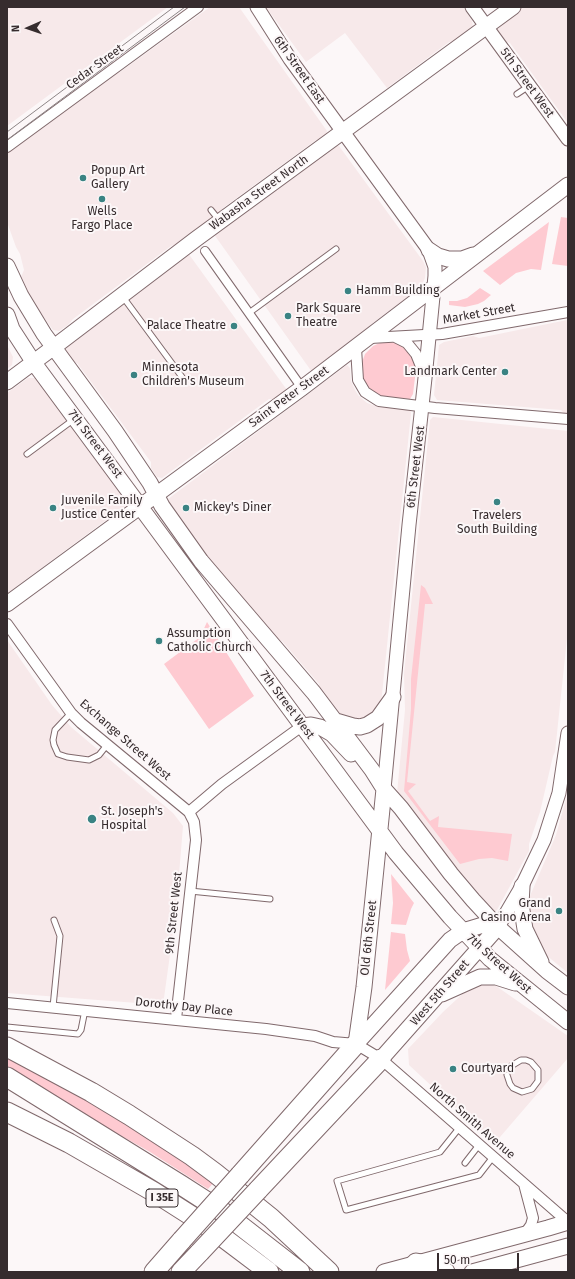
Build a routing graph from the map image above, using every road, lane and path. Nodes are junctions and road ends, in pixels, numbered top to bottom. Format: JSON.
{"nodes":[{"id":1,"x":198,"y":7,"type":"edge"},
{"id":2,"x":257,"y":7,"type":"edge"},
{"id":3,"x":472,"y":7,"type":"edge"},
{"id":4,"x":514,"y":7,"type":"edge"},
{"id":5,"x":486,"y":27,"type":"junction"},
{"id":6,"x":530,"y":86,"type":"junction"},
{"id":7,"x":517,"y":94,"type":"dead end"},
{"id":8,"x":343,"y":132,"type":"junction"},
{"id":9,"x":568,"y":139,"type":"edge"},
{"id":10,"x":7,"y":147,"type":"edge"},
{"id":11,"x":568,"y":185,"type":"edge"},
{"id":12,"x":336,"y":249,"type":"dead end"},
{"id":13,"x":429,"y":250,"type":"junction"},
{"id":14,"x":205,"y":251,"type":"dead end"},
{"id":15,"x":480,"y":252,"type":"junction"},
{"id":16,"x":7,"y":266,"type":"edge"},
{"id":17,"x":433,"y":289,"type":"junction"},
{"id":18,"x":121,"y":296,"type":"junction"},
{"id":19,"x":568,"y":312,"type":"edge"},
{"id":20,"x":249,"y":313,"type":"junction"},
{"id":21,"x":7,"y":315,"type":"edge"},
{"id":22,"x":429,"y":335,"type":"junction"},
{"id":23,"x":395,"y":337,"type":"junction"},
{"id":24,"x":370,"y":338,"type":"junction"},
{"id":25,"x":54,"y":347,"type":"junction"},
{"id":26,"x":356,"y":348,"type":"junction"},
{"id":27,"x":34,"y":363,"type":"junction"},
{"id":28,"x":182,"y":377,"type":"dead end"},
{"id":29,"x":425,"y":378,"type":"junction"},
{"id":30,"x":7,"y":382,"type":"edge"},
{"id":31,"x":302,"y":388,"type":"junction"},
{"id":32,"x":423,"y":406,"type":"junction"},
{"id":33,"x":75,"y":418,"type":"junction"},
{"id":34,"x":568,"y":419,"type":"edge"},
{"id":35,"x":27,"y":454,"type":"dead end"},
{"id":36,"x":156,"y":494,"type":"junction"},
{"id":37,"x":140,"y":506,"type":"junction"},
{"id":38,"x":7,"y":604,"type":"edge"},
{"id":39,"x":7,"y":624,"type":"edge"},
{"id":40,"x":393,"y":697,"type":"junction"},
{"id":41,"x":71,"y":713,"type":"junction"},
{"id":42,"x":336,"y":721,"type":"junction"},
{"id":43,"x":302,"y":726,"type":"junction"},
{"id":44,"x":568,"y":733,"type":"edge"},
{"id":45,"x":107,"y":745,"type":"junction"},
{"id":46,"x":372,"y":770,"type":"junction"},
{"id":47,"x":384,"y":789,"type":"junction"},
{"id":48,"x":189,"y":812,"type":"junction"},
{"id":49,"x":380,"y":831,"type":"junction"},
{"id":50,"x":522,"y":886,"type":"junction"},
{"id":51,"x":190,"y":891,"type":"junction"},
{"id":52,"x":270,"y":899,"type":"dead end"},
{"id":53,"x":54,"y":920,"type":"dead end"},
{"id":54,"x":498,"y":927,"type":"junction"},
{"id":55,"x":463,"y":931,"type":"junction"},
{"id":56,"x":479,"y":948,"type":"junction"},
{"id":57,"x":546,"y":971,"type":"junction"},
{"id":58,"x":523,"y":986,"type":"junction"},
{"id":59,"x":568,"y":987,"type":"edge"},
{"id":60,"x":439,"y":995,"type":"junction"},
{"id":61,"x":7,"y":1003,"type":"edge"},
{"id":62,"x":52,"y":1007,"type":"junction"},
{"id":63,"x":85,"y":1010,"type":"junction"},
{"id":64,"x":176,"y":1019,"type":"junction"},
{"id":65,"x":568,"y":1022,"type":"edge"},
{"id":66,"x":7,"y":1027,"type":"edge"},
{"id":67,"x":356,"y":1044,"type":"junction"},
{"id":68,"x":7,"y":1047,"type":"edge"},
{"id":69,"x":382,"y":1059,"type":"junction"},
{"id":70,"x":511,"y":1066,"type":"dead end"},
{"id":71,"x":507,"y":1075,"type":"dead end"},
{"id":72,"x":7,"y":1078,"type":"edge"},
{"id":73,"x":7,"y":1088,"type":"edge"},
{"id":74,"x":7,"y":1112,"type":"edge"},
{"id":75,"x":7,"y":1118,"type":"edge"},
{"id":76,"x":460,"y":1128,"type":"junction"},
{"id":77,"x":50,"y":1132,"type":"junction"},
{"id":78,"x":99,"y":1135,"type":"junction"},
{"id":79,"x":479,"y":1145,"type":"junction"},
{"id":80,"x":494,"y":1157,"type":"junction"},
{"id":81,"x":465,"y":1163,"type":"dead end"},
{"id":82,"x":524,"y":1184,"type":"junction"},
{"id":83,"x":568,"y":1222,"type":"edge"},
{"id":84,"x":524,"y":1235,"type":"junction"},
{"id":85,"x":568,"y":1246,"type":"edge"},
{"id":86,"x":416,"y":1263,"type":"junction"},
{"id":87,"x":154,"y":1272,"type":"edge"},
{"id":88,"x":181,"y":1272,"type":"edge"},
{"id":89,"x":269,"y":1272,"type":"edge"},
{"id":90,"x":300,"y":1272,"type":"edge"},
{"id":91,"x":329,"y":1272,"type":"edge"},
{"id":92,"x":384,"y":1272,"type":"edge"},
{"id":93,"x":445,"y":1272,"type":"edge"},
{"id":94,"x":472,"y":1272,"type":"edge"}],
"edges":[{"from":1,"to":10,"type":"street","name":"Cedar Street"},
{"from":2,"to":8,"type":"street","name":"6th Street East"},
{"from":3,"to":5,"type":"street","name":"5th Street West"},
{"from":4,"to":5,"type":"main road","name":"Wabasha Street North"},
{"from":5,"to":6,"type":"street","name":"5th Street West"},
{"from":5,"to":8,"type":"main road","name":"Wabasha Street North"},
{"from":6,"to":7,"type":"lane"},
{"from":6,"to":9,"type":"street","name":"5th Street West"},
{"from":8,"to":13,"type":"street","name":"6th Street West"},
{"from":8,"to":18,"type":"main road","name":"Wabasha Street North"},
{"from":11,"to":15,"type":"main road","name":"Saint Peter Street"},
{"from":12,"to":20,"type":"lane"},
{"from":13,"to":15,"type":"main road"},
{"from":13,"to":17,"type":"street","name":"6th Street West"},
{"from":14,"to":20,"type":"street"},
{"from":15,"to":17,"type":"main road","name":"Saint Peter Street"},
{"from":16,"to":25,"type":"main road","name":"7th Street West"},
{"from":17,"to":22,"type":"street","name":"6th Street West"},
{"from":17,"to":24,"type":"main road","name":"Saint Peter Street"},
{"from":18,"to":25,"type":"main road","name":"Wabasha Street North"},
{"from":18,"to":28,"type":"lane"},
{"from":19,"to":22,"type":"street","name":"Market Street"},
{"from":20,"to":31,"type":"street"},
{"from":21,"to":27,"type":"main road","name":"7th Street West"},
{"from":22,"to":23,"type":"street","name":"Market Street"},
{"from":22,"to":29,"type":"street","name":"6th Street West"},
{"from":23,"to":24,"type":"street","name":"Market Street"},
{"from":23,"to":29,"type":"street"},
{"from":24,"to":26,"type":"main road","name":"Saint Peter Street"},
{"from":25,"to":27,"type":"main road","name":"Wabasha Street North"},
{"from":25,"to":36,"type":"main road","name":"7th Street West"},
{"from":26,"to":31,"type":"main road","name":"Saint Peter Street"},
{"from":26,"to":32,"type":"street"},
{"from":27,"to":30,"type":"main road","name":"Wabasha Street North"},
{"from":27,"to":33,"type":"main road","name":"7th Street West"},
{"from":29,"to":32,"type":"street","name":"6th Street West"},
{"from":31,"to":36,"type":"main road","name":"Saint Peter Street"},
{"from":32,"to":34,"type":"street"},
{"from":32,"to":40,"type":"street","name":"6th Street West"},
{"from":33,"to":35,"type":"lane"},
{"from":33,"to":37,"type":"main road","name":"7th Street West"},
{"from":36,"to":37,"type":"main road","name":"Saint Peter Street"},
{"from":36,"to":42,"type":"main road","name":"7th Street West"},
{"from":37,"to":38,"type":"main road","name":"Saint Peter Street"},
{"from":37,"to":43,"type":"main road","name":"7th Street West"},
{"from":39,"to":41,"type":"street","name":"Exchange Street West"},
{"from":40,"to":42,"type":"main road"},
{"from":40,"to":47,"type":"street","name":"6th Street West"},
{"from":41,"to":45,"type":"street","name":"Exchange Street West"},
{"from":41,"to":45,"type":"lane"},
{"from":42,"to":46,"type":"main road","name":"7th Street West"},
{"from":43,"to":46,"type":"main road"},
{"from":43,"to":48,"type":"street"},
{"from":43,"to":49,"type":"main road","name":"7th Street West"},
{"from":44,"to":50,"type":"street"},
{"from":45,"to":48,"type":"street","name":"Exchange Street West"},
{"from":46,"to":47,"type":"main road","name":"7th Street West"},
{"from":47,"to":49,"type":"main road","name":"6th Street West"},
{"from":47,"to":54,"type":"main road","name":"7th Street West"},
{"from":48,"to":51,"type":"street","name":"9th Street West"},
{"from":49,"to":55,"type":"main road","name":"7th Street West"},
{"from":49,"to":67,"type":"main road","name":"Old 6th Street"},
{"from":50,"to":54,"type":"street"},
{"from":50,"to":57,"type":"main road"},
{"from":51,"to":52,"type":"lane"},
{"from":51,"to":64,"type":"street","name":"9th Street West"},
{"from":53,"to":62,"type":"lane"},
{"from":54,"to":55,"type":"main road"},
{"from":54,"to":56,"type":"main road","name":"West 5th Street"},
{"from":54,"to":57,"type":"main road","name":"7th Street West"},
{"from":55,"to":56,"type":"main road","name":"7th Street West"},
{"from":55,"to":67,"type":"main road"},
{"from":56,"to":58,"type":"main road","name":"7th Street West"},
{"from":56,"to":60,"type":"main road","name":"West 5th Street"},
{"from":57,"to":59,"type":"main road","name":"7th Street West"},
{"from":58,"to":60,"type":"main road"},
{"from":58,"to":65,"type":"main road","name":"7th Street West"},
{"from":60,"to":69,"type":"main road","name":"West 5th Street"},
{"from":61,"to":62,"type":"street","name":"Dorothy Day Place"},
{"from":62,"to":63,"type":"street","name":"Dorothy Day Place"},
{"from":63,"to":64,"type":"street","name":"Dorothy Day Place"},
{"from":63,"to":66,"type":"lane"},
{"from":64,"to":67,"type":"street","name":"Dorothy Day Place"},
{"from":67,"to":69,"type":"street","name":"North Smith Avenue"},
{"from":67,"to":87,"type":"highway","bridge":true},
{"from":68,"to":91,"type":"highway"},
{"from":69,"to":76,"type":"street","name":"North Smith Avenue"},
{"from":69,"to":88,"type":"highway","bridge":true},
{"from":70,"to":71,"type":"lane"},
{"from":72,"to":78,"type":"highway"},
{"from":73,"to":78,"type":"highway","number":"I 35E"},
{"from":74,"to":77,"type":"highway","number":"I 35E"},
{"from":75,"to":77,"type":"highway"},
{"from":76,"to":79,"type":"street","name":"North Smith Avenue"},
{"from":76,"to":80,"type":"lane"},
{"from":77,"to":89,"type":"highway","number":"I 35E"},
{"from":78,"to":90,"type":"highway","number":"I 35E"},
{"from":79,"to":80,"type":"street","name":"North Smith Avenue"},
{"from":79,"to":81,"type":"lane"},
{"from":80,"to":82,"type":"street","name":"North Smith Avenue"},
{"from":82,"to":83,"type":"street","name":"North Smith Avenue"},
{"from":82,"to":84,"type":"street"},
{"from":83,"to":84,"type":"main road"},
{"from":84,"to":86,"type":"main road"},
{"from":85,"to":94,"type":"main road"},
{"from":86,"to":92,"type":"main road"},
{"from":86,"to":93,"type":"highway"}]}
